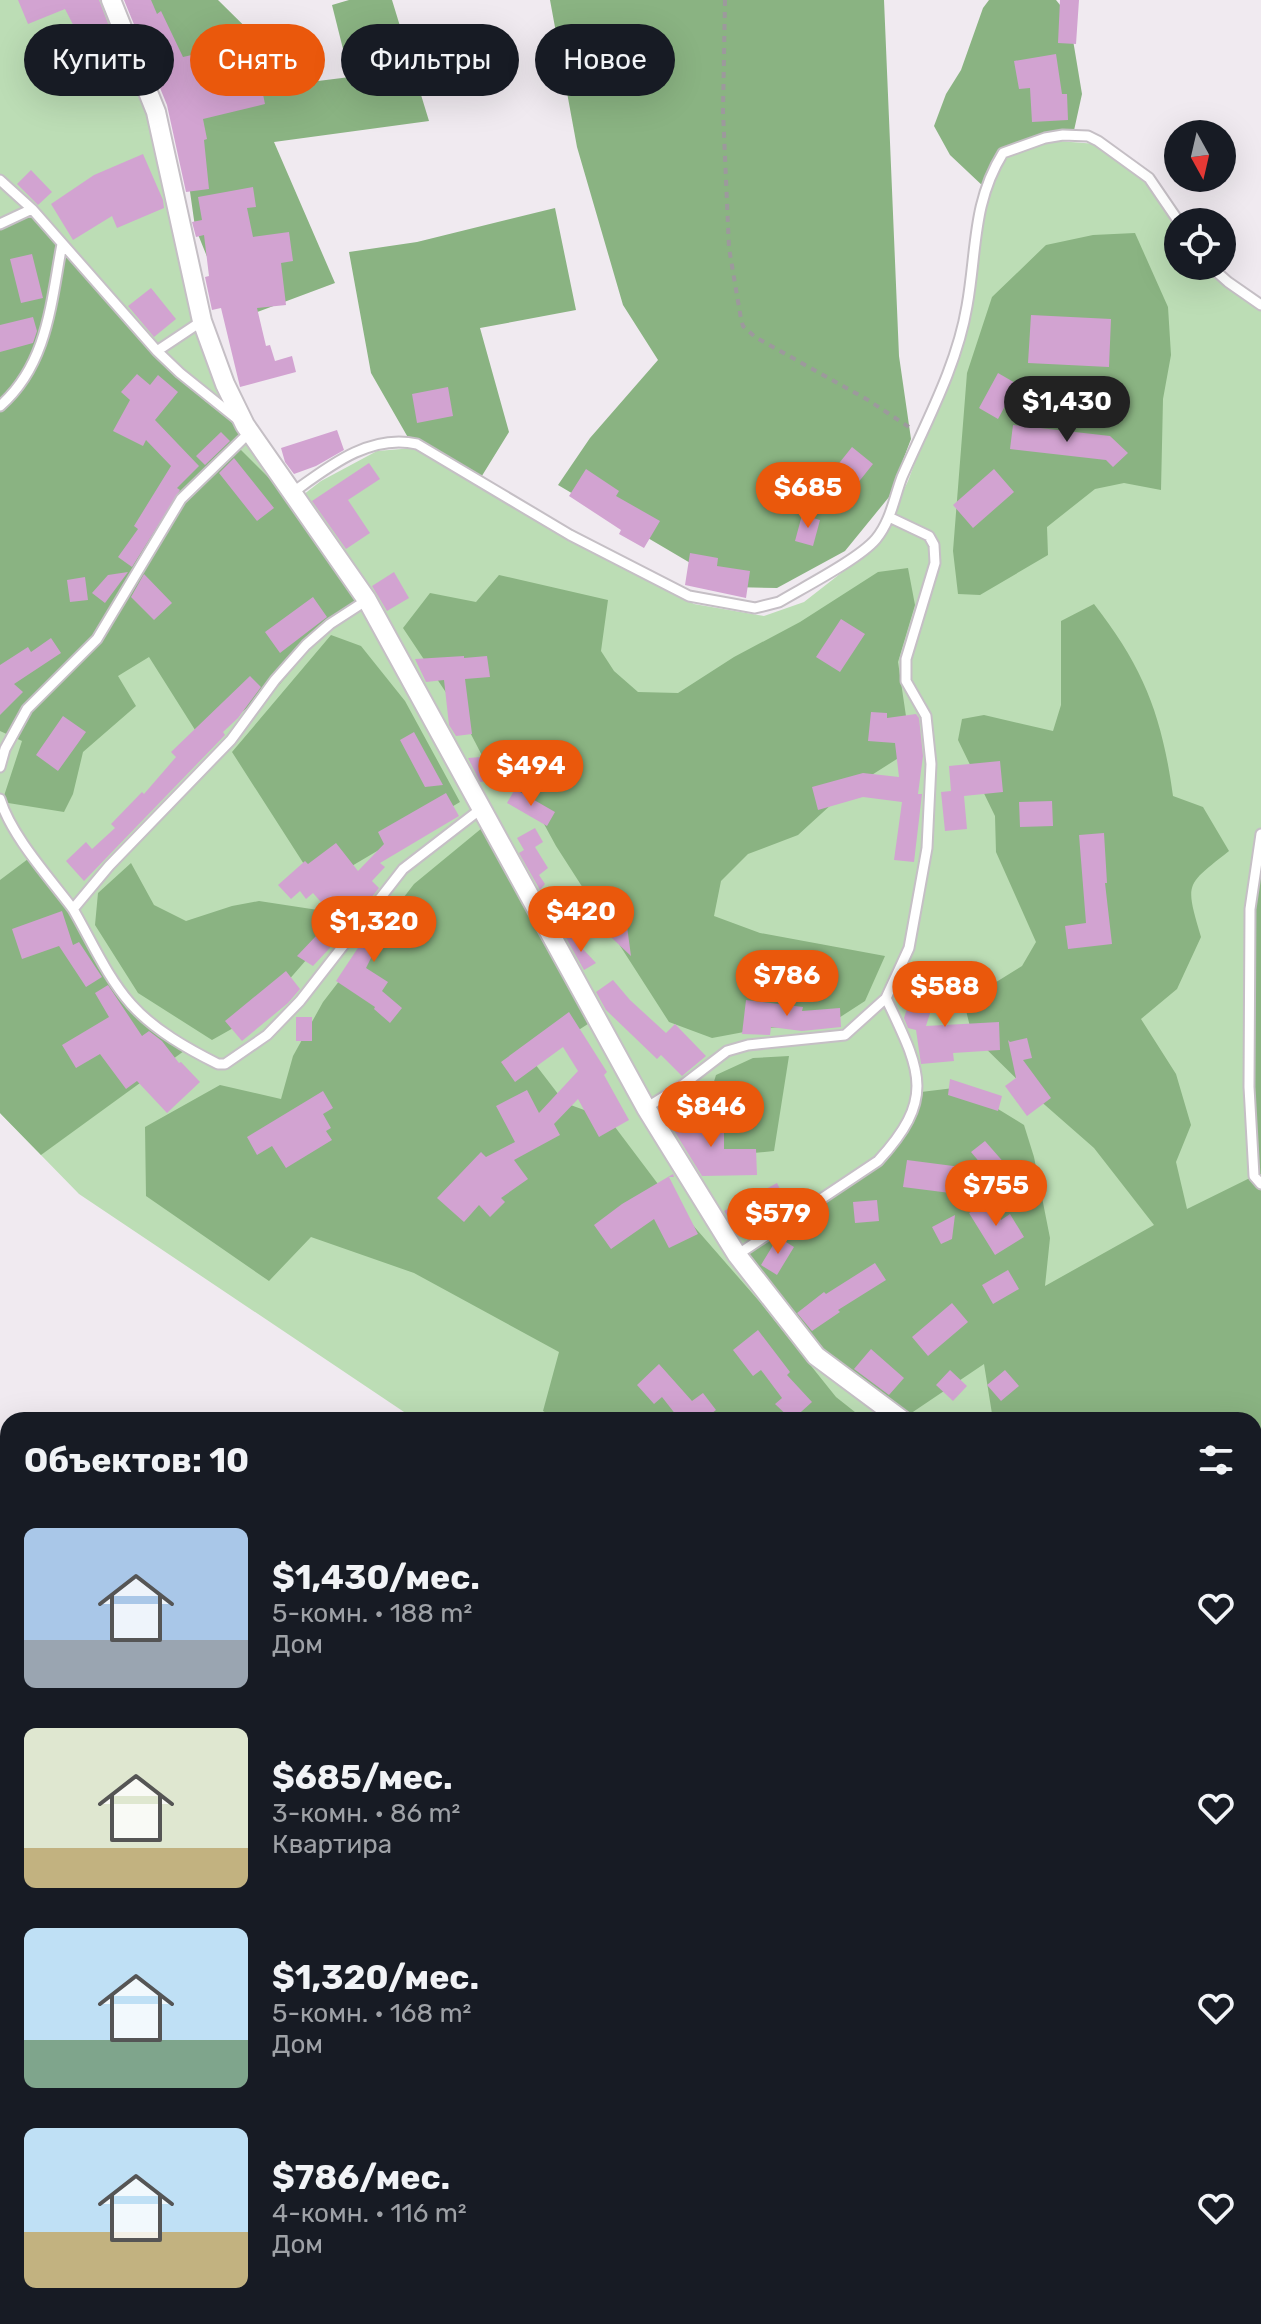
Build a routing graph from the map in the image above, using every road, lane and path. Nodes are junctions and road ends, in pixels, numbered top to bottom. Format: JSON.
{"nodes":[{"id":1,"x":111,"y":0,"type":"edge"},
{"id":2,"x":725,"y":0,"type":"edge"},
{"id":3,"x":0,"y":180,"type":"edge"},
{"id":4,"x":1169,"y":208,"type":"edge"},
{"id":5,"x":32,"y":209,"type":"junction"},
{"id":6,"x":0,"y":224,"type":"edge"},
{"id":7,"x":62,"y":244,"type":"junction"},
{"id":8,"x":1226,"y":280,"type":"edge"},
{"id":9,"x":1261,"y":305,"type":"edge"},
{"id":10,"x":202,"y":321,"type":"junction"},
{"id":11,"x":157,"y":351,"type":"junction"},
{"id":12,"x":0,"y":406,"type":"edge"},
{"id":13,"x":248,"y":429,"type":"junction"},
{"id":14,"x":920,"y":435,"type":"junction"},
{"id":15,"x":291,"y":493,"type":"junction"},
{"id":16,"x":889,"y":517,"type":"junction"},
{"id":17,"x":367,"y":600,"type":"junction"},
{"id":18,"x":0,"y":767,"type":"edge"},
{"id":19,"x":0,"y":799,"type":"edge"},
{"id":20,"x":482,"y":808,"type":"junction"},
{"id":21,"x":1261,"y":834,"type":"edge"},
{"id":22,"x":73,"y":909,"type":"junction"},
{"id":23,"x":886,"y":998,"type":"junction"},
{"id":24,"x":646,"y":1108,"type":"junction"},
{"id":25,"x":1261,"y":1184,"type":"edge"},
{"id":26,"x":737,"y":1255,"type":"junction"},
{"id":27,"x":891,"y":1412,"type":"edge"}],
"edges":[{"from":1,"to":10,"type":"street"},
{"from":2,"to":14,"type":"path"},
{"from":3,"to":5,"type":"lane"},
{"from":4,"to":14,"type":"lane"},
{"from":5,"to":6,"type":"lane"},
{"from":5,"to":7,"type":"lane"},
{"from":7,"to":11,"type":"lane"},
{"from":7,"to":12,"type":"lane"},
{"from":8,"to":9,"type":"lane"},
{"from":10,"to":11,"type":"lane"},
{"from":10,"to":13,"type":"street"},
{"from":11,"to":13,"type":"lane"},
{"from":13,"to":15,"type":"street"},
{"from":13,"to":18,"type":"lane"},
{"from":14,"to":16,"type":"lane"},
{"from":15,"to":16,"type":"lane"},
{"from":15,"to":17,"type":"street"},
{"from":16,"to":23,"type":"lane"},
{"from":17,"to":20,"type":"street"},
{"from":17,"to":22,"type":"lane"},
{"from":19,"to":22,"type":"lane"},
{"from":20,"to":22,"type":"lane"},
{"from":20,"to":24,"type":"street"},
{"from":21,"to":25,"type":"lane"},
{"from":23,"to":24,"type":"lane"},
{"from":23,"to":26,"type":"lane"},
{"from":24,"to":26,"type":"street"},
{"from":26,"to":27,"type":"street"}]}
